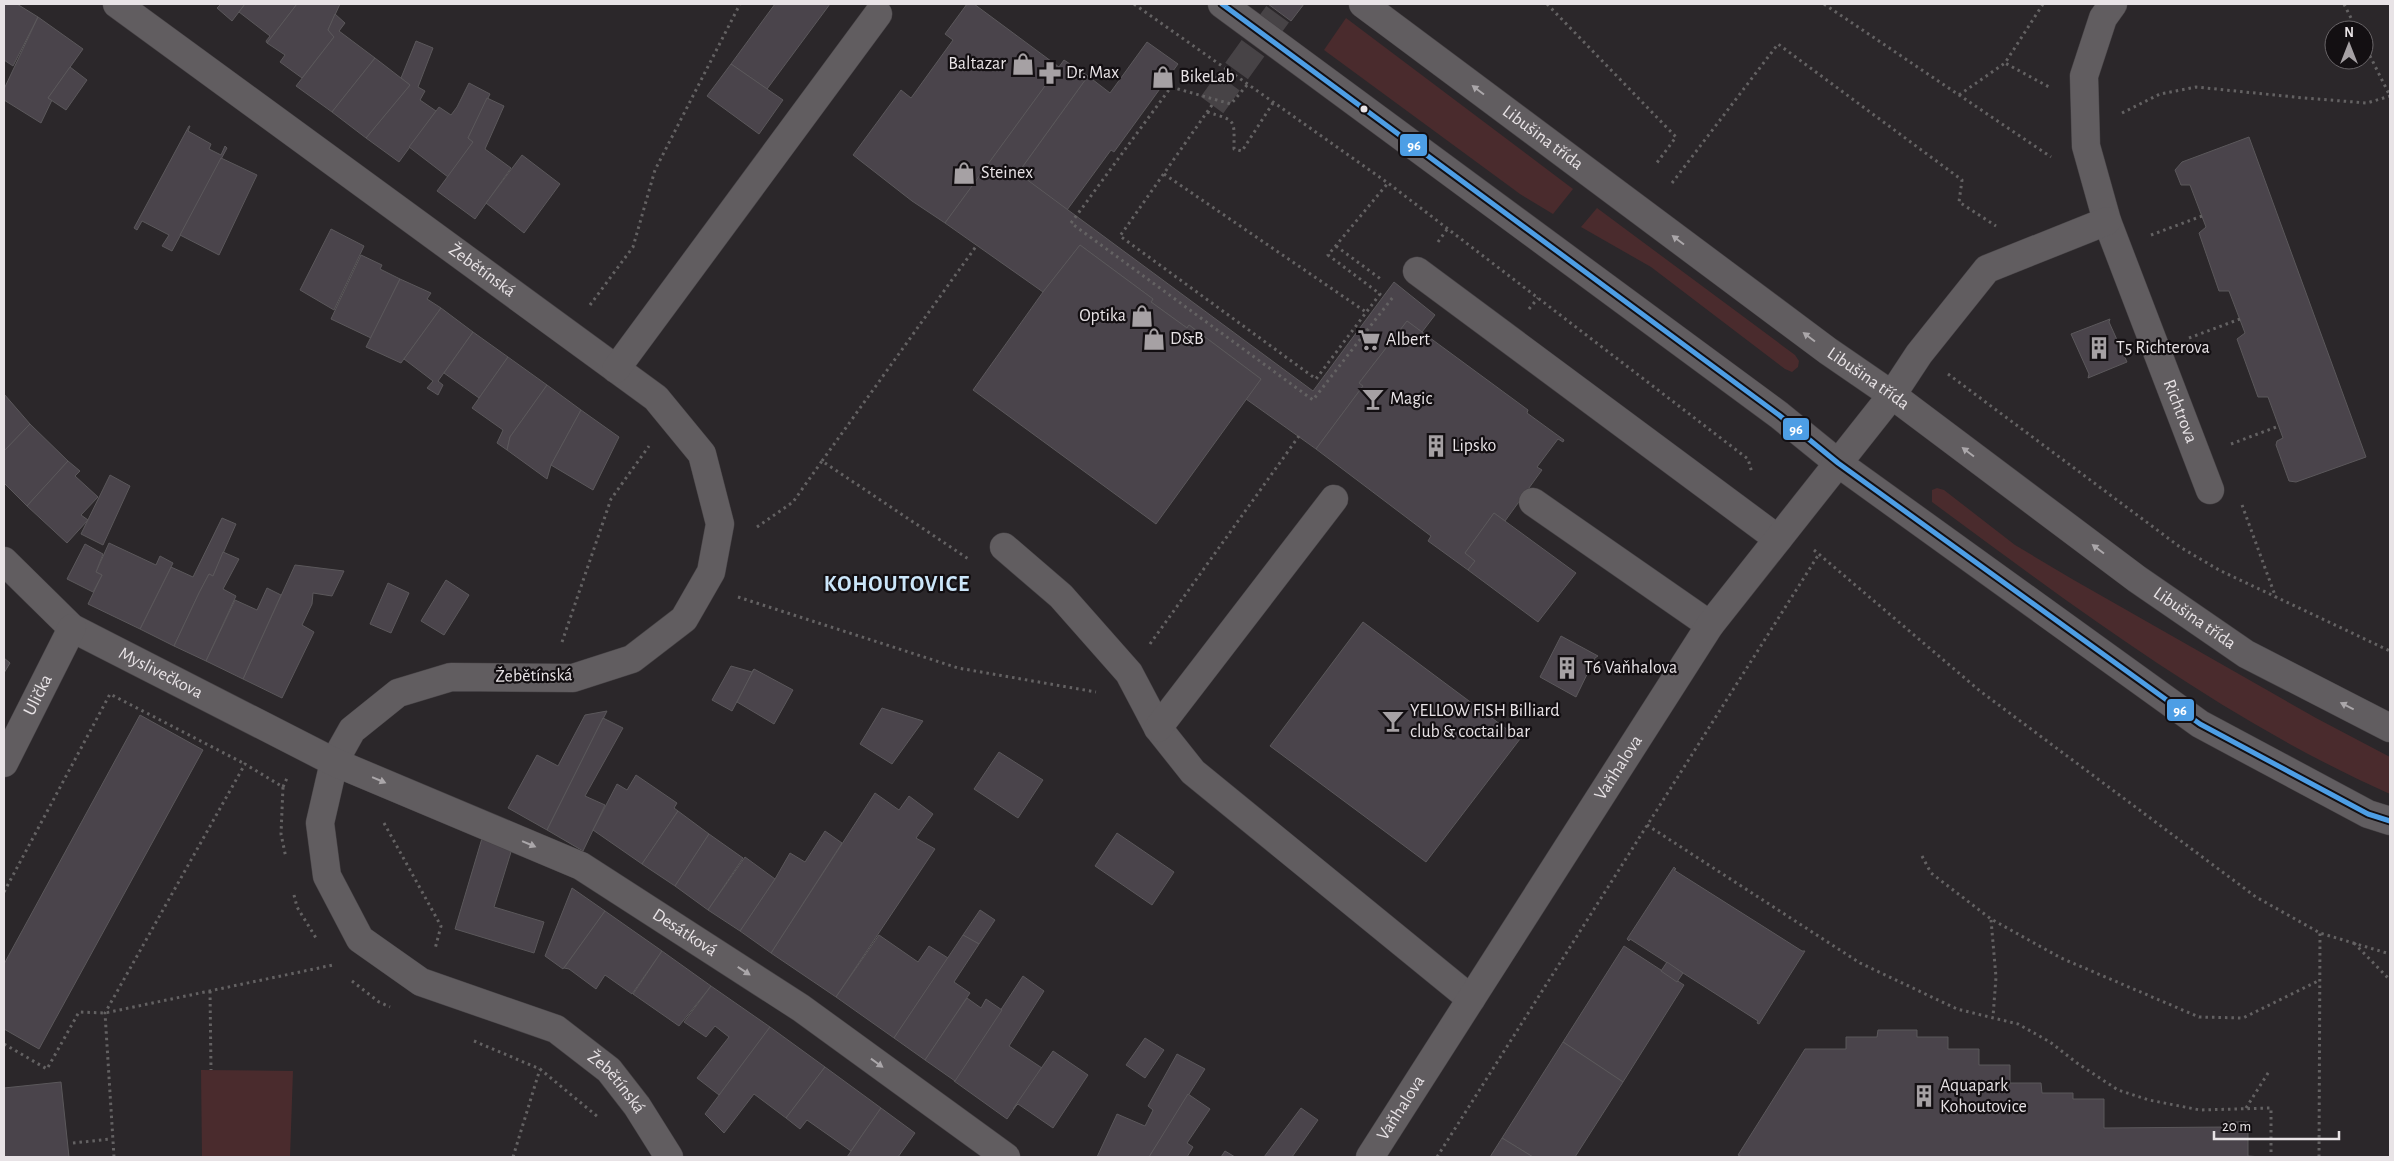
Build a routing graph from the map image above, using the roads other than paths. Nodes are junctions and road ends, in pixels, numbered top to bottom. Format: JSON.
{"nodes":[{"id":1,"x":117,"y":4,"type":"edge"},
{"id":2,"x":1222,"y":4,"type":"edge"},
{"id":3,"x":1363,"y":4,"type":"edge"},
{"id":4,"x":2113,"y":4,"type":"edge"},
{"id":5,"x":878,"y":14,"type":"dead end"},
{"id":6,"x":2107,"y":221,"type":"junction"},
{"id":7,"x":1417,"y":271,"type":"dead end"},
{"id":8,"x":616,"y":370,"type":"junction"},
{"id":9,"x":1892,"y":394,"type":"junction"},
{"id":10,"x":1838,"y":463,"type":"junction"},
{"id":11,"x":2210,"y":490,"type":"dead end"},
{"id":12,"x":1334,"y":499,"type":"dead end"},
{"id":13,"x":1533,"y":502,"type":"dead end"},
{"id":14,"x":1782,"y":534,"type":"junction"},
{"id":15,"x":1004,"y":547,"type":"dead end"},
{"id":16,"x":4,"y":561,"type":"edge"},
{"id":17,"x":1710,"y":625,"type":"junction"},
{"id":18,"x":72,"y":628,"type":"junction"},
{"id":19,"x":1158,"y":728,"type":"junction"},
{"id":20,"x":2390,"y":728,"type":"edge"},
{"id":21,"x":334,"y":762,"type":"junction"},
{"id":22,"x":4,"y":763,"type":"edge"},
{"id":23,"x":2390,"y":821,"type":"edge"},
{"id":24,"x":1471,"y":998,"type":"junction"},
{"id":25,"x":669,"y":1157,"type":"edge"},
{"id":26,"x":1006,"y":1157,"type":"edge"},
{"id":27,"x":1370,"y":1157,"type":"edge"}],
"edges":[{"from":1,"to":8,"type":"street","name":"Žebětínská"},
{"from":2,"to":10,"type":"street"},
{"from":9,"to":3,"type":"street","name":"Libušina třída","one_way":true},
{"from":4,"to":6,"type":"street","name":"Richtrova"},
{"from":5,"to":8,"type":"street"},
{"from":6,"to":9,"type":"street"},
{"from":6,"to":11,"type":"street","name":"Richtrova"},
{"from":7,"to":14,"type":"street"},
{"from":8,"to":21,"type":"street","name":"Žebětínská"},
{"from":9,"to":10,"type":"street","name":"Vaňhalova"},
{"from":20,"to":9,"type":"street","name":"Libušina třída","one_way":true},
{"from":10,"to":14,"type":"street","name":"Vaňhalova"},
{"from":10,"to":23,"type":"street"},
{"from":12,"to":19,"type":"street"},
{"from":13,"to":17,"type":"street"},
{"from":14,"to":17,"type":"street","name":"Vaňhalova"},
{"from":15,"to":19,"type":"street"},
{"from":16,"to":18,"type":"street","name":"Myslivečkova"},
{"from":17,"to":24,"type":"street","name":"Vaňhalova"},
{"from":18,"to":21,"type":"street","name":"Myslivečkova"},
{"from":18,"to":22,"type":"street","name":"Ulička"},
{"from":19,"to":24,"type":"street"},
{"from":21,"to":25,"type":"street","name":"Žebětínská"},
{"from":21,"to":26,"type":"street","name":"Desátková","one_way":true},
{"from":24,"to":27,"type":"street","name":"Vaňhalova"}]}
